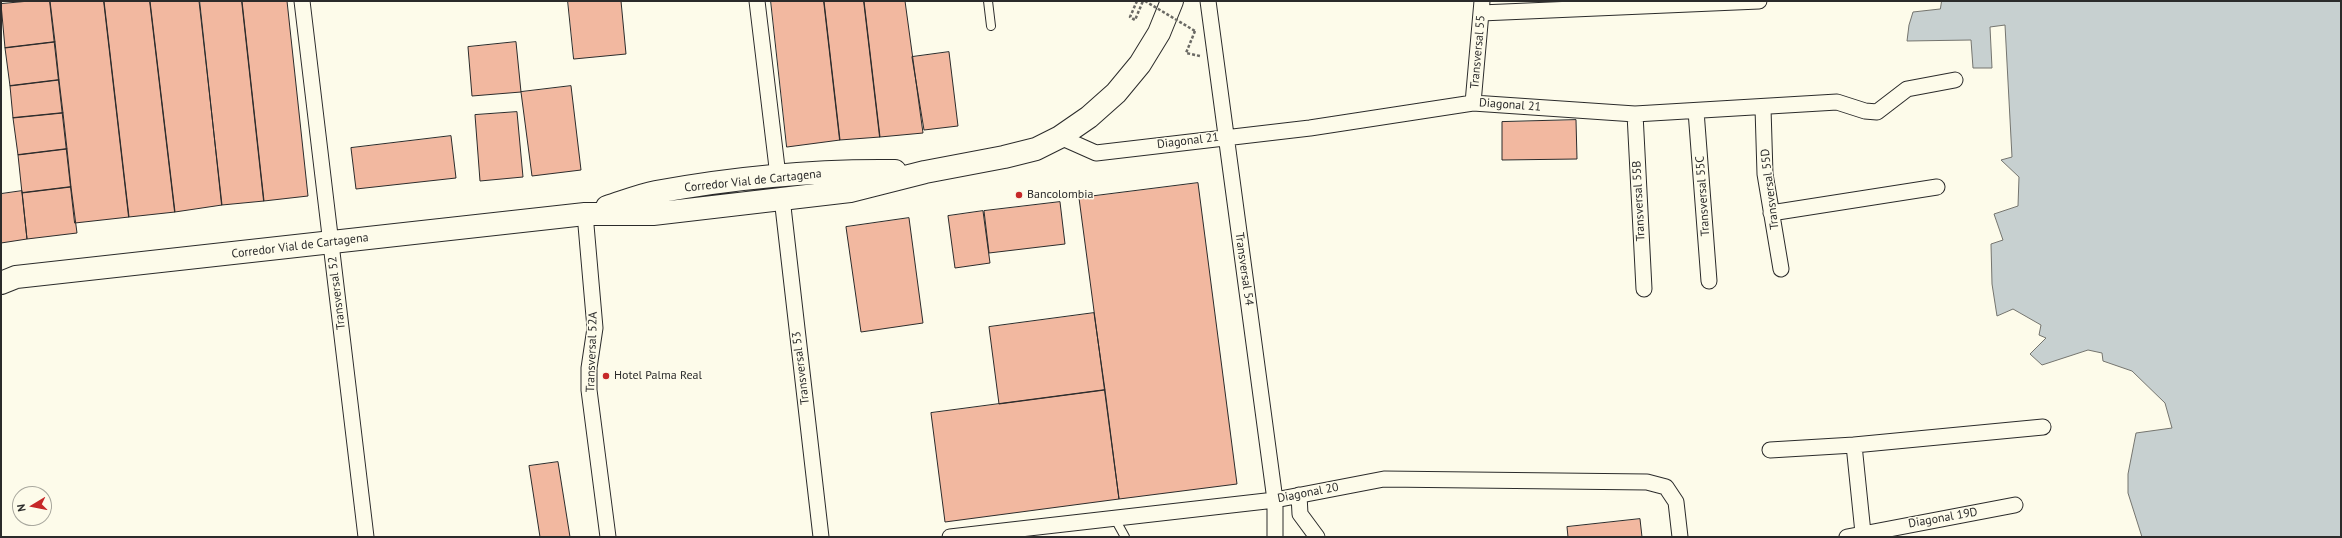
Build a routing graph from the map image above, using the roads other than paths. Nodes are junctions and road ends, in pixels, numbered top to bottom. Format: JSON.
{"nodes":[{"id":1,"x":302,"y":1,"type":"edge"},
{"id":2,"x":757,"y":1,"type":"edge"},
{"id":3,"x":988,"y":1,"type":"edge"},
{"id":4,"x":1172,"y":1,"type":"edge"},
{"id":5,"x":1208,"y":1,"type":"edge"},
{"id":6,"x":1759,"y":1,"type":"edge"},
{"id":7,"x":1589,"y":6,"type":"edge"},
{"id":8,"x":1482,"y":7,"type":"edge"},
{"id":9,"x":991,"y":26,"type":"dead end"},
{"id":10,"x":1955,"y":80,"type":"dead end"},
{"id":11,"x":1473,"y":103,"type":"junction"},
{"id":12,"x":1763,"y":108,"type":"junction"},
{"id":13,"x":1696,"y":111,"type":"junction"},
{"id":14,"x":1635,"y":114,"type":"junction"},
{"id":15,"x":1060,"y":137,"type":"junction"},
{"id":16,"x":1226,"y":137,"type":"junction"},
{"id":17,"x":925,"y":172,"type":"junction"},
{"id":18,"x":778,"y":176,"type":"junction"},
{"id":19,"x":1937,"y":187,"type":"dead end"},
{"id":20,"x":782,"y":198,"type":"junction"},
{"id":21,"x":1771,"y":213,"type":"junction"},
{"id":22,"x":585,"y":214,"type":"junction"},
{"id":23,"x":331,"y":241,"type":"junction"},
{"id":24,"x":1781,"y":270,"type":"dead end"},
{"id":25,"x":6,"y":278,"type":"edge"},
{"id":26,"x":1709,"y":281,"type":"dead end"},
{"id":27,"x":1644,"y":289,"type":"dead end"},
{"id":28,"x":2043,"y":427,"type":"dead end"},
{"id":29,"x":1854,"y":445,"type":"junction"},
{"id":30,"x":1770,"y":450,"type":"dead end"},
{"id":31,"x":1299,"y":495,"type":"junction"},
{"id":32,"x":1275,"y":500,"type":"junction"},
{"id":33,"x":2015,"y":505,"type":"dead end"},
{"id":34,"x":1114,"y":517,"type":"junction"},
{"id":35,"x":1012,"y":533,"type":"edge"},
{"id":36,"x":1863,"y":533,"type":"junction"},
{"id":37,"x":366,"y":537,"type":"edge"},
{"id":38,"x":608,"y":537,"type":"edge"},
{"id":39,"x":821,"y":537,"type":"edge"},
{"id":40,"x":950,"y":537,"type":"edge"},
{"id":41,"x":1125,"y":537,"type":"edge"},
{"id":42,"x":1275,"y":537,"type":"edge"},
{"id":43,"x":1317,"y":537,"type":"edge"},
{"id":44,"x":1680,"y":537,"type":"edge"},
{"id":45,"x":1847,"y":537,"type":"edge"}],
"edges":[{"from":1,"to":23,"type":"street","name":"Transversal 52"},
{"from":2,"to":18,"type":"street"},
{"from":3,"to":9,"type":"lane"},
{"from":4,"to":15,"type":"main road","name":"Corredor Vial de Cartagena"},
{"from":5,"to":16,"type":"street","name":"Transversal 54"},
{"from":6,"to":7,"type":"street"},
{"from":7,"to":8,"type":"street"},
{"from":8,"to":11,"type":"street","name":"Transversal 55"},
{"from":10,"to":12,"type":"street","name":"Diagonal 21"},
{"from":11,"to":14,"type":"street","name":"Diagonal 21"},
{"from":11,"to":16,"type":"street","name":"Diagonal 21"},
{"from":12,"to":13,"type":"street","name":"Diagonal 21"},
{"from":12,"to":21,"type":"street","name":"Transversal 55D"},
{"from":13,"to":14,"type":"street","name":"Diagonal 21"},
{"from":13,"to":26,"type":"street","name":"Transversal 55C"},
{"from":14,"to":27,"type":"street","name":"Transversal 55B"},
{"from":15,"to":16,"type":"street","name":"Diagonal 21"},
{"from":15,"to":17,"type":"main road","name":"Corredor Vial de Cartagena"},
{"from":16,"to":32,"type":"street","name":"Transversal 54"},
{"from":17,"to":18,"type":"main road","name":"Corredor Vial de Cartagena"},
{"from":17,"to":20,"type":"main road","name":"Corredor Vial de Cartagena"},
{"from":18,"to":22,"type":"main road","name":"Corredor Vial de Cartagena"},
{"from":19,"to":21,"type":"street"},
{"from":20,"to":22,"type":"main road","name":"Corredor Vial de Cartagena"},
{"from":20,"to":39,"type":"street","name":"Transversal 53"},
{"from":21,"to":24,"type":"street","name":"Transversal 55D"},
{"from":22,"to":23,"type":"main road","name":"Corredor Vial de Cartagena"},
{"from":22,"to":38,"type":"street","name":"Transversal 52A"},
{"from":23,"to":25,"type":"main road","name":"Corredor Vial de Cartagena"},
{"from":23,"to":37,"type":"street","name":"Transversal 52"},
{"from":28,"to":29,"type":"street"},
{"from":29,"to":30,"type":"street"},
{"from":29,"to":36,"type":"street"},
{"from":31,"to":32,"type":"street","name":"Diagonal 20"},
{"from":31,"to":43,"type":"street"},
{"from":31,"to":44,"type":"street","name":"Diagonal 20"},
{"from":32,"to":34,"type":"street","name":"Diagonal 20"},
{"from":32,"to":42,"type":"street","name":"Transversal 54"},
{"from":33,"to":36,"type":"street","name":"Diagonal 19D"},
{"from":34,"to":35,"type":"street","name":"Diagonal 20"},
{"from":34,"to":41,"type":"lane"},
{"from":35,"to":40,"type":"street","name":"Diagonal 20"},
{"from":36,"to":45,"type":"street","name":"Diagonal 19D"}]}
